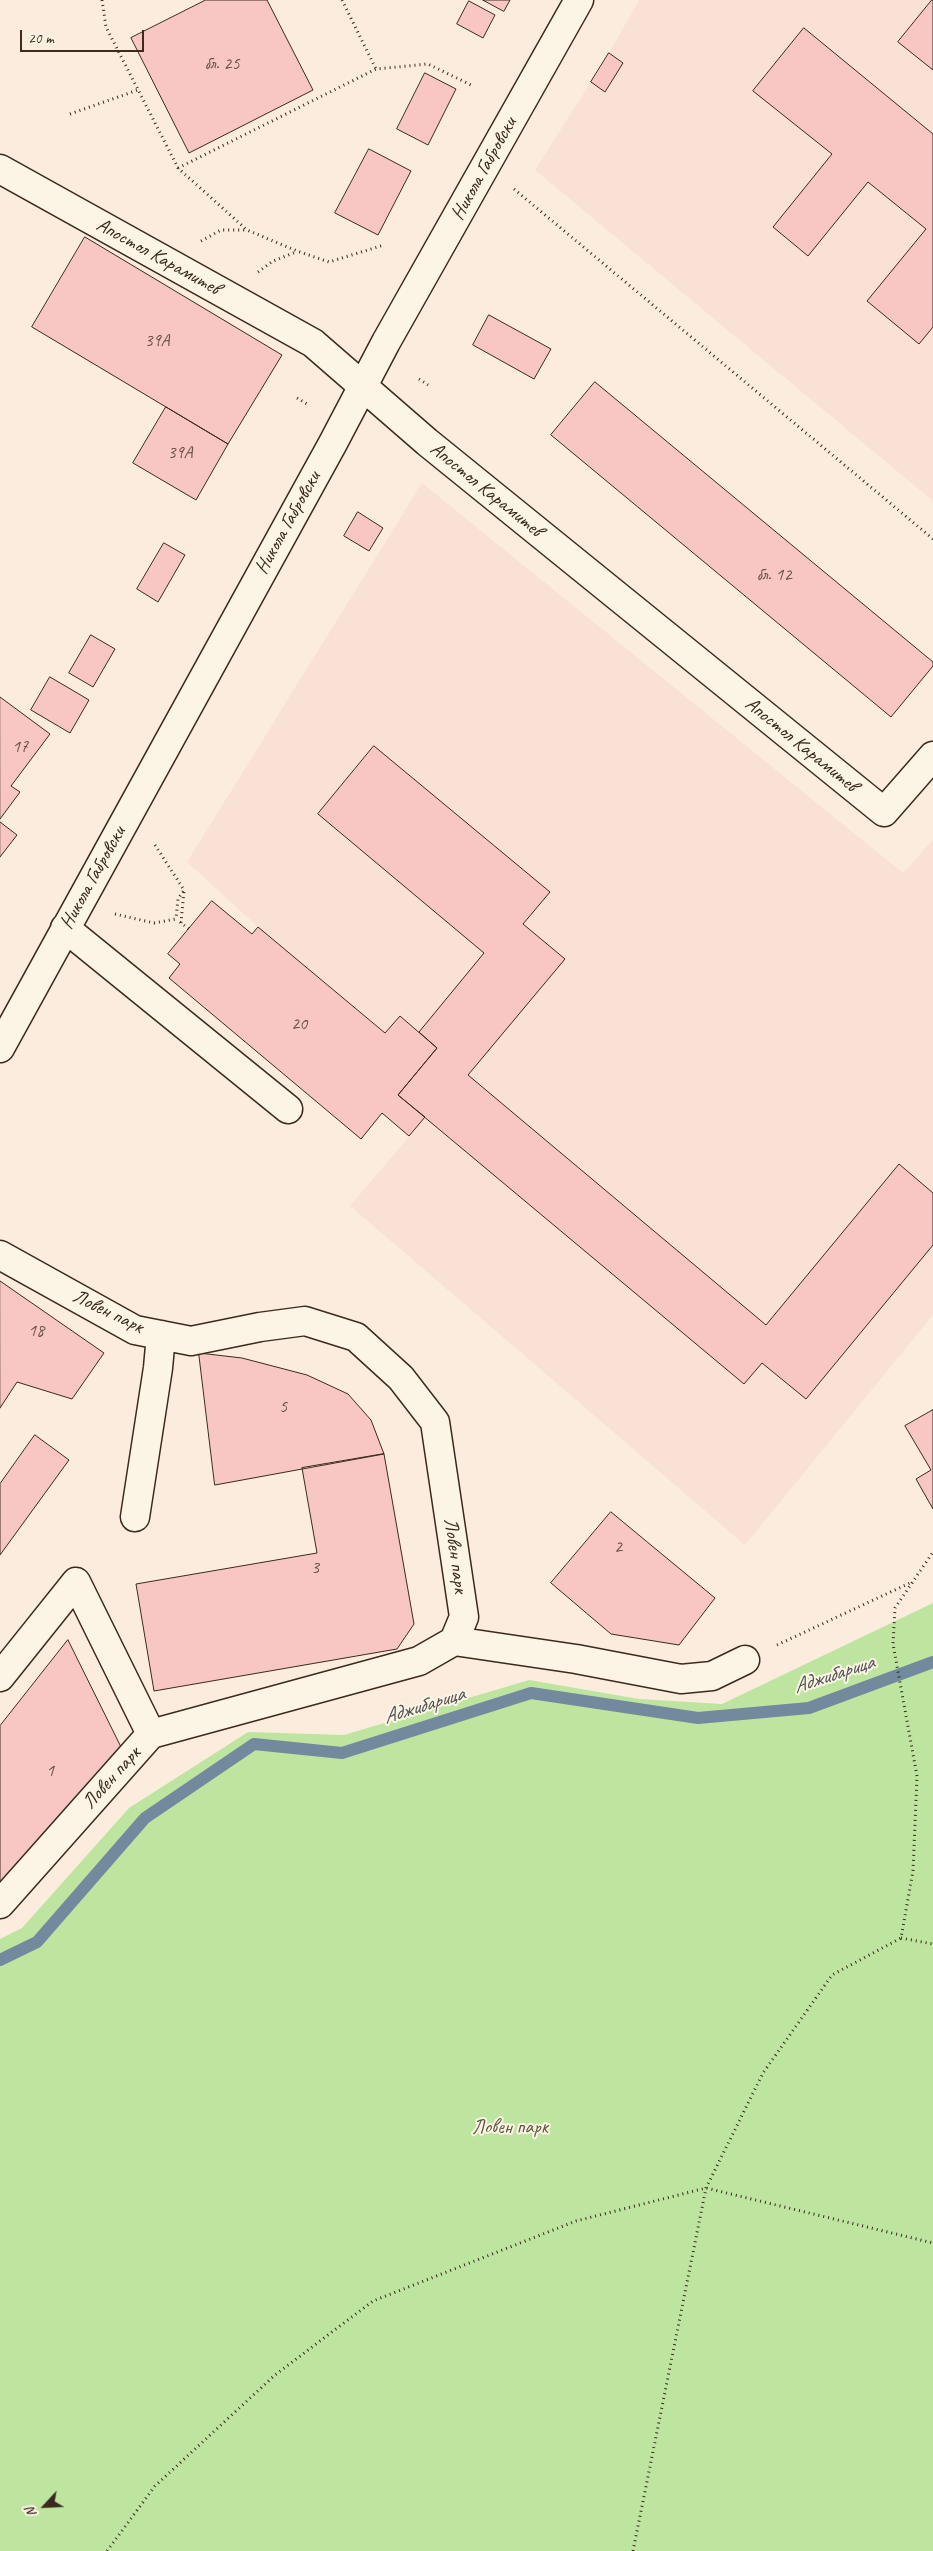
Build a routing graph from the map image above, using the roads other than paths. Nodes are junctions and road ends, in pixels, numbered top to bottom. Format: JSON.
{"nodes":[{"id":1,"x":579,"y":0,"type":"edge"},
{"id":2,"x":0,"y":169,"type":"edge"},
{"id":3,"x":363,"y":386,"type":"junction"},
{"id":4,"x":933,"y":756,"type":"edge"},
{"id":5,"x":65,"y":928,"type":"junction"},
{"id":6,"x":0,"y":1048,"type":"edge"},
{"id":7,"x":288,"y":1109,"type":"dead end"},
{"id":8,"x":0,"y":1255,"type":"edge"},
{"id":9,"x":161,"y":1335,"type":"junction"},
{"id":10,"x":135,"y":1517,"type":"dead end"},
{"id":11,"x":454,"y":1641,"type":"junction"},
{"id":12,"x":745,"y":1660,"type":"road end"},
{"id":13,"x":0,"y":1677,"type":"edge"},
{"id":14,"x":151,"y":1734,"type":"junction"},
{"id":15,"x":0,"y":1904,"type":"edge"}],
"edges":[{"from":1,"to":3,"type":"street","name":"Никола Габровски"},
{"from":2,"to":3,"type":"street","name":"Апостол Карамитев"},
{"from":3,"to":4,"type":"street","name":"Апостол Карамитев"},
{"from":3,"to":5,"type":"street","name":"Никола Габровски"},
{"from":5,"to":6,"type":"street","name":"Никола Габровски"},
{"from":5,"to":7,"type":"street"},
{"from":8,"to":9,"type":"street","name":"Ловен парк"},
{"from":9,"to":10,"type":"street"},
{"from":9,"to":11,"type":"street","name":"Ловен парк"},
{"from":11,"to":12,"type":"street"},
{"from":11,"to":14,"type":"street","name":"Ловен парк"},
{"from":13,"to":14,"type":"street"},
{"from":14,"to":15,"type":"street","name":"Ловен парк"}]}
